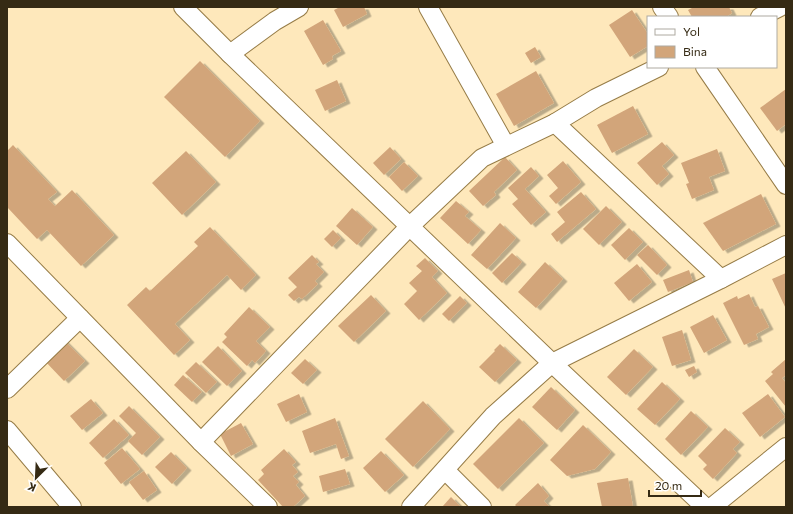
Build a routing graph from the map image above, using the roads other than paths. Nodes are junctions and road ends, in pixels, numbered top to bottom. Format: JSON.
{"nodes":[{"id":1,"x":183,"y":7,"type":"edge"},
{"id":2,"x":299,"y":7,"type":"edge"},
{"id":3,"x":428,"y":7,"type":"edge"},
{"id":4,"x":662,"y":7,"type":"edge"},
{"id":5,"x":780,"y":7,"type":"edge"},
{"id":6,"x":668,"y":16,"type":"edge"},
{"id":7,"x":762,"y":16,"type":"edge"},
{"id":8,"x":230,"y":54,"type":"junction"},
{"id":9,"x":657,"y":68,"type":"edge"},
{"id":10,"x":706,"y":68,"type":"edge"},
{"id":11,"x":555,"y":123,"type":"junction"},
{"id":12,"x":506,"y":146,"type":"junction"},
{"id":13,"x":786,"y":186,"type":"edge"},
{"id":14,"x":410,"y":226,"type":"junction"},
{"id":15,"x":7,"y":243,"type":"edge"},
{"id":16,"x":786,"y":245,"type":"edge"},
{"id":17,"x":721,"y":279,"type":"junction"},
{"id":18,"x":80,"y":318,"type":"junction"},
{"id":19,"x":552,"y":363,"type":"junction"},
{"id":20,"x":7,"y":388,"type":"edge"},
{"id":21,"x":7,"y":430,"type":"edge"},
{"id":22,"x":201,"y":442,"type":"junction"},
{"id":23,"x":786,"y":447,"type":"edge"},
{"id":24,"x":445,"y":470,"type":"junction"},
{"id":25,"x":72,"y":507,"type":"edge"},
{"id":26,"x":268,"y":507,"type":"edge"},
{"id":27,"x":412,"y":507,"type":"edge"},
{"id":28,"x":482,"y":507,"type":"edge"},
{"id":29,"x":705,"y":507,"type":"edge"},
{"id":30,"x":712,"y":507,"type":"edge"}],
"edges":[{"from":1,"to":8,"type":"street"},
{"from":2,"to":8,"type":"street"},
{"from":3,"to":12,"type":"street"},
{"from":4,"to":6,"type":"street"},
{"from":5,"to":7,"type":"street"},
{"from":8,"to":14,"type":"street"},
{"from":9,"to":11,"type":"street"},
{"from":10,"to":13,"type":"street"},
{"from":11,"to":12,"type":"street"},
{"from":11,"to":17,"type":"street"},
{"from":12,"to":14,"type":"street"},
{"from":14,"to":19,"type":"street"},
{"from":14,"to":22,"type":"street"},
{"from":15,"to":18,"type":"street"},
{"from":16,"to":17,"type":"street"},
{"from":17,"to":19,"type":"street"},
{"from":18,"to":20,"type":"street"},
{"from":18,"to":22,"type":"street"},
{"from":19,"to":24,"type":"street"},
{"from":19,"to":29,"type":"street"},
{"from":21,"to":25,"type":"street"},
{"from":22,"to":26,"type":"street"},
{"from":23,"to":30,"type":"street"},
{"from":24,"to":27,"type":"street"},
{"from":24,"to":28,"type":"street"}]}
